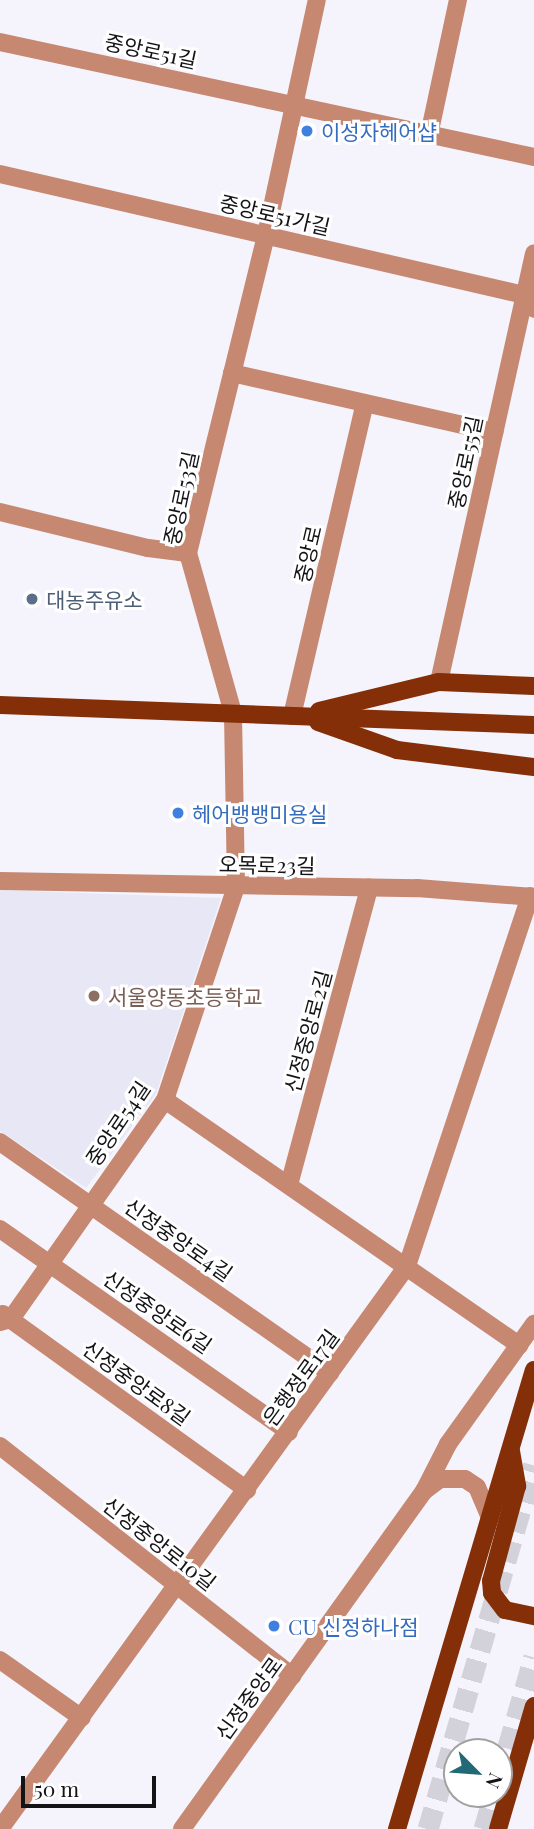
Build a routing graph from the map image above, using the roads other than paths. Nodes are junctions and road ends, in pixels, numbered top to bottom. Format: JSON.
{"nodes":[{"id":1,"x":317,"y":0,"type":"edge"},
{"id":2,"x":458,"y":0,"type":"edge"},
{"id":3,"x":0,"y":42,"type":"edge"},
{"id":4,"x":293,"y":103,"type":"junction"},
{"id":5,"x":429,"y":135,"type":"junction"},
{"id":6,"x":534,"y":157,"type":"edge"},
{"id":7,"x":0,"y":174,"type":"edge"},
{"id":8,"x":266,"y":235,"type":"junction"},
{"id":9,"x":534,"y":253,"type":"edge"},
{"id":10,"x":529,"y":302,"type":"edge"},
{"id":11,"x":232,"y":373,"type":"junction"},
{"id":12,"x":365,"y":403,"type":"junction"},
{"id":13,"x":494,"y":432,"type":"junction"},
{"id":14,"x":0,"y":512,"type":"edge"},
{"id":15,"x":188,"y":553,"type":"junction"},
{"id":16,"x":439,"y":682,"type":"junction"},
{"id":17,"x":534,"y":687,"type":"edge"},
{"id":18,"x":0,"y":705,"type":"edge"},
{"id":19,"x":233,"y":713,"type":"junction"},
{"id":20,"x":295,"y":716,"type":"junction"},
{"id":21,"x":534,"y":725,"type":"edge"},
{"id":22,"x":534,"y":767,"type":"edge"},
{"id":23,"x":0,"y":881,"type":"edge"},
{"id":24,"x":236,"y":886,"type":"junction"},
{"id":25,"x":369,"y":888,"type":"junction"},
{"id":26,"x":532,"y":896,"type":"edge"},
{"id":27,"x":165,"y":1100,"type":"junction"},
{"id":28,"x":0,"y":1142,"type":"edge"},
{"id":29,"x":289,"y":1185,"type":"junction"},
{"id":30,"x":89,"y":1204,"type":"junction"},
{"id":31,"x":0,"y":1228,"type":"edge"},
{"id":32,"x":49,"y":1262,"type":"junction"},
{"id":33,"x":407,"y":1266,"type":"junction"},
{"id":34,"x":4,"y":1317,"type":"edge"},
{"id":35,"x":534,"y":1325,"type":"edge"},
{"id":36,"x":519,"y":1345,"type":"junction"},
{"id":37,"x":534,"y":1370,"type":"edge"},
{"id":38,"x":330,"y":1373,"type":"junction"},
{"id":39,"x":289,"y":1432,"type":"junction"},
{"id":40,"x":0,"y":1447,"type":"edge"},
{"id":41,"x":510,"y":1448,"type":"junction"},
{"id":42,"x":247,"y":1490,"type":"junction"},
{"id":43,"x":424,"y":1491,"type":"junction"},
{"id":44,"x":489,"y":1517,"type":"junction"},
{"id":45,"x":178,"y":1585,"type":"junction"},
{"id":46,"x":534,"y":1616,"type":"edge"},
{"id":47,"x":0,"y":1660,"type":"edge"},
{"id":48,"x":292,"y":1676,"type":"junction"},
{"id":49,"x":534,"y":1706,"type":"edge"},
{"id":50,"x":82,"y":1718,"type":"junction"},
{"id":51,"x":529,"y":1739,"type":"edge"},
{"id":52,"x":4,"y":1825,"type":"edge"},
{"id":53,"x":182,"y":1829,"type":"edge"},
{"id":54,"x":397,"y":1829,"type":"edge"},
{"id":55,"x":498,"y":1829,"type":"edge"}],
"edges":[{"from":1,"to":4,"type":"street","name":"중앙로53길"},
{"from":2,"to":5,"type":"street"},
{"from":3,"to":4,"type":"street","name":"중앙로51길"},
{"from":4,"to":5,"type":"street"},
{"from":4,"to":8,"type":"street","name":"중앙로53길"},
{"from":5,"to":6,"type":"street"},
{"from":7,"to":8,"type":"street","name":"중앙로51가길"},
{"from":8,"to":10,"type":"street","name":"중앙로51가길"},
{"from":8,"to":11,"type":"street","name":"중앙로53길"},
{"from":9,"to":10,"type":"street","name":"중앙로55길"},
{"from":10,"to":13,"type":"street","name":"중앙로55길"},
{"from":11,"to":12,"type":"street"},
{"from":11,"to":15,"type":"street","name":"중앙로53길"},
{"from":12,"to":13,"type":"street"},
{"from":12,"to":20,"type":"street","name":"중앙로"},
{"from":13,"to":16,"type":"street","name":"중앙로55길"},
{"from":14,"to":15,"type":"street"},
{"from":15,"to":19,"type":"street","name":"중앙로53길"},
{"from":16,"to":17,"type":"main road"},
{"from":16,"to":20,"type":"main road"},
{"from":18,"to":19,"type":"main road"},
{"from":19,"to":20,"type":"main road"},
{"from":19,"to":24,"type":"street","name":"중앙로54길"},
{"from":20,"to":21,"type":"main road"},
{"from":20,"to":22,"type":"main road"},
{"from":23,"to":24,"type":"street","name":"오목로23길"},
{"from":24,"to":25,"type":"street","name":"오목로23길"},
{"from":24,"to":27,"type":"street","name":"중앙로54길"},
{"from":25,"to":26,"type":"street","name":"오목로23길"},
{"from":25,"to":29,"type":"street","name":"신정중앙로2길"},
{"from":26,"to":33,"type":"street","name":"은행정로17길"},
{"from":27,"to":29,"type":"street"},
{"from":27,"to":30,"type":"street","name":"중앙로54길"},
{"from":28,"to":30,"type":"street","name":"신정중앙로4길"},
{"from":29,"to":33,"type":"street"},
{"from":30,"to":32,"type":"street","name":"중앙로54길"},
{"from":30,"to":38,"type":"street","name":"신정중앙로4길"},
{"from":31,"to":32,"type":"street","name":"신정중앙로6길"},
{"from":32,"to":34,"type":"street","name":"중앙로54길"},
{"from":32,"to":39,"type":"street","name":"신정중앙로6길"},
{"from":33,"to":36,"type":"street"},
{"from":33,"to":38,"type":"street","name":"은행정로17길"},
{"from":34,"to":42,"type":"street","name":"신정중앙로8길"},
{"from":35,"to":36,"type":"street","name":"신정중앙로"},
{"from":36,"to":43,"type":"street","name":"신정중앙로"},
{"from":37,"to":41,"type":"main road"},
{"from":38,"to":39,"type":"street","name":"은행정로17길"},
{"from":39,"to":42,"type":"street","name":"은행정로17길"},
{"from":40,"to":45,"type":"street","name":"신정중앙로10길"},
{"from":41,"to":44,"type":"main road"},
{"from":41,"to":46,"type":"main road"},
{"from":42,"to":45,"type":"street","name":"은행정로17길"},
{"from":43,"to":44,"type":"street"},
{"from":43,"to":48,"type":"street","name":"신정중앙로"},
{"from":44,"to":54,"type":"main road"},
{"from":45,"to":48,"type":"street","name":"신정중앙로10길"},
{"from":45,"to":50,"type":"street","name":"은행정로17길"},
{"from":47,"to":50,"type":"street"},
{"from":48,"to":53,"type":"street","name":"신정중앙로"},
{"from":49,"to":51,"type":"main road"},
{"from":50,"to":52,"type":"street","name":"은행정로17길"},
{"from":51,"to":55,"type":"main road"}]}
